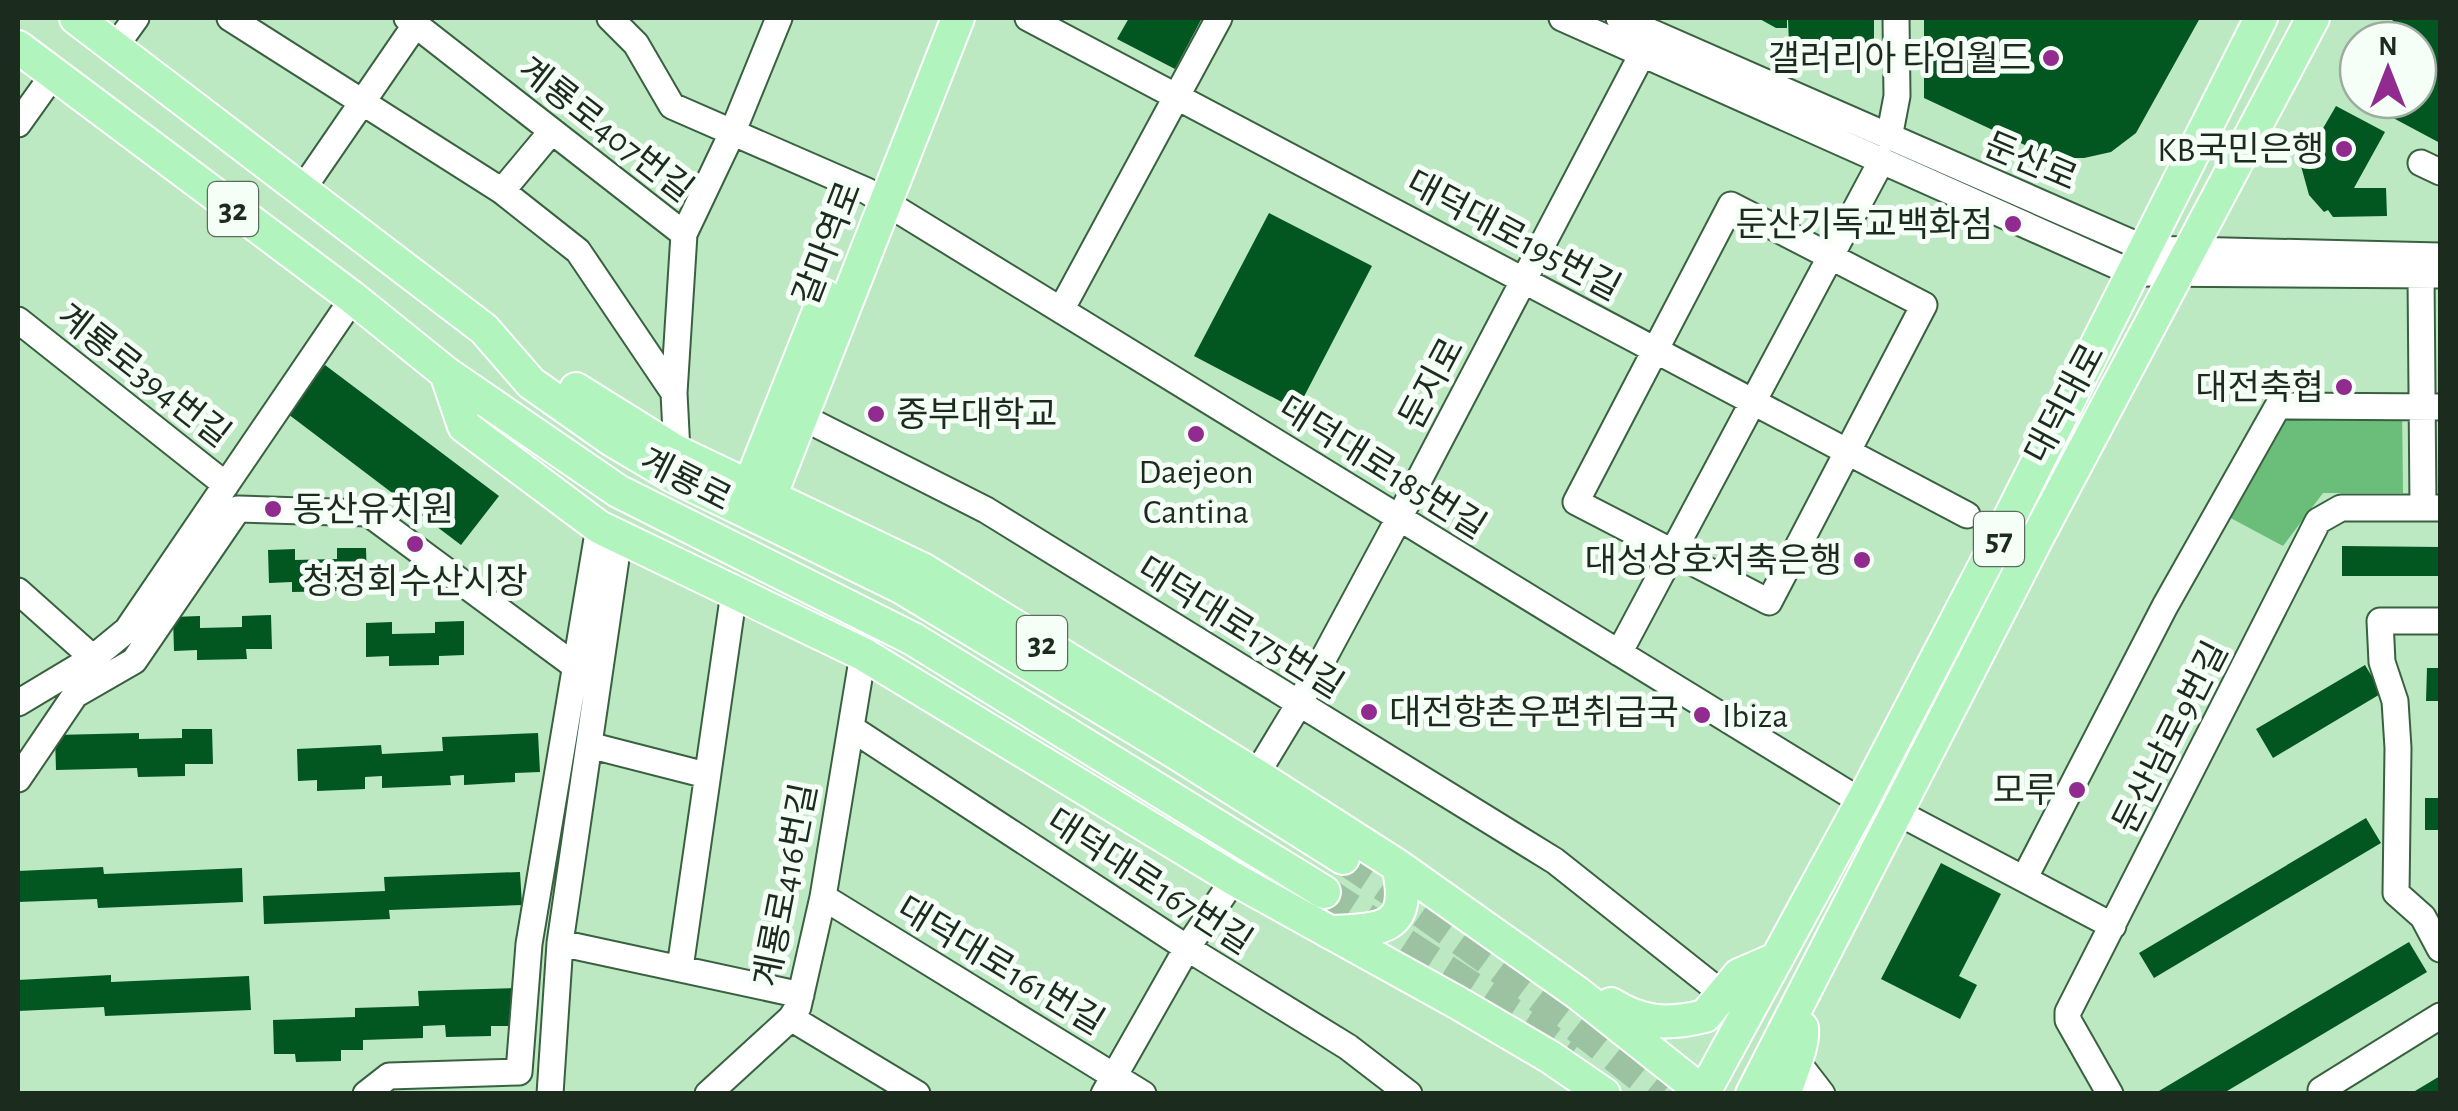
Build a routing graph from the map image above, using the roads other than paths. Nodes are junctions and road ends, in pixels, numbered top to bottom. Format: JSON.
{"nodes":[{"id":1,"x":76,"y":18,"type":"edge"},
{"id":2,"x":136,"y":18,"type":"edge"},
{"id":3,"x":610,"y":18,"type":"edge"},
{"id":4,"x":647,"y":18,"type":"edge"},
{"id":5,"x":779,"y":18,"type":"edge"},
{"id":6,"x":936,"y":18,"type":"edge"},
{"id":7,"x":958,"y":18,"type":"edge"},
{"id":8,"x":1028,"y":18,"type":"edge"},
{"id":9,"x":1219,"y":18,"type":"edge"},
{"id":10,"x":1562,"y":18,"type":"edge"},
{"id":11,"x":1618,"y":18,"type":"edge"},
{"id":12,"x":1896,"y":18,"type":"edge"},
{"id":13,"x":2261,"y":18,"type":"edge"},
{"id":14,"x":2313,"y":18,"type":"edge"},
{"id":15,"x":239,"y":20,"type":"edge"},
{"id":16,"x":411,"y":21,"type":"edge"},
{"id":17,"x":1650,"y":35,"type":"edge"},
{"id":18,"x":636,"y":44,"type":"junction"},
{"id":19,"x":18,"y":47,"type":"edge"},
{"id":20,"x":114,"y":47,"type":"junction"},
{"id":21,"x":54,"y":75,"type":"junction"},
{"id":22,"x":1176,"y":96,"type":"junction"},
{"id":23,"x":360,"y":102,"type":"junction"},
{"id":24,"x":18,"y":124,"type":"edge"},
{"id":25,"x":552,"y":131,"type":"junction"},
{"id":26,"x":734,"y":131,"type":"junction"},
{"id":27,"x":1886,"y":149,"type":"junction"},
{"id":28,"x":302,"y":190,"type":"junction"},
{"id":29,"x":502,"y":190,"type":"junction"},
{"id":30,"x":876,"y":196,"type":"junction"},
{"id":31,"x":684,"y":234,"type":"junction"},
{"id":32,"x":1830,"y":258,"type":"junction"},
{"id":33,"x":2435,"y":259,"type":"edge"},
{"id":34,"x":2140,"y":261,"type":"junction"},
{"id":35,"x":2184,"y":263,"type":"junction"},
{"id":36,"x":1525,"y":280,"type":"junction"},
{"id":37,"x":352,"y":298,"type":"junction"},
{"id":38,"x":1061,"y":310,"type":"junction"},
{"id":39,"x":18,"y":320,"type":"edge"},
{"id":40,"x":484,"y":329,"type":"junction"},
{"id":41,"x":1655,"y":350,"type":"junction"},
{"id":42,"x":446,"y":373,"type":"junction"},
{"id":43,"x":674,"y":392,"type":"junction"},
{"id":44,"x":1753,"y":402,"type":"junction"},
{"id":45,"x":2432,"y":407,"type":"edge"},
{"id":46,"x":802,"y":416,"type":"junction"},
{"id":47,"x":1848,"y":451,"type":"junction"},
{"id":48,"x":677,"y":452,"type":"junction"},
{"id":49,"x":226,"y":485,"type":"junction"},
{"id":50,"x":759,"y":492,"type":"junction"},
{"id":51,"x":2432,"y":508,"type":"edge"},
{"id":52,"x":1967,"y":515,"type":"dead end"},
{"id":53,"x":1399,"y":518,"type":"junction"},
{"id":54,"x":609,"y":533,"type":"junction"},
{"id":55,"x":1673,"y":552,"type":"junction"},
{"id":56,"x":18,"y":591,"type":"edge"},
{"id":57,"x":734,"y":592,"type":"junction"},
{"id":58,"x":2440,"y":622,"type":"edge"},
{"id":59,"x":141,"y":630,"type":"junction"},
{"id":60,"x":1619,"y":653,"type":"junction"},
{"id":61,"x":863,"y":654,"type":"junction"},
{"id":62,"x":93,"y":658,"type":"junction"},
{"id":63,"x":576,"y":666,"type":"junction"},
{"id":64,"x":18,"y":703,"type":"edge"},
{"id":65,"x":1299,"y":704,"type":"junction"},
{"id":66,"x":851,"y":728,"type":"junction"},
{"id":67,"x":589,"y":745,"type":"junction"},
{"id":68,"x":706,"y":776,"type":"junction"},
{"id":69,"x":1256,"y":776,"type":"junction"},
{"id":70,"x":18,"y":778,"type":"edge"},
{"id":71,"x":1862,"y":802,"type":"junction"},
{"id":72,"x":1897,"y":812,"type":"junction"},
{"id":73,"x":1343,"y":858,"type":"tunnel mouth"},
{"id":74,"x":1398,"y":866,"type":"junction"},
{"id":75,"x":1234,"y":879,"type":"junction"},
{"id":76,"x":2024,"y":879,"type":"junction"},
{"id":77,"x":1324,"y":892,"type":"tunnel mouth"},
{"id":78,"x":823,"y":897,"type":"junction"},
{"id":79,"x":2113,"y":926,"type":"junction"},
{"id":80,"x":1329,"y":932,"type":"junction"},
{"id":81,"x":560,"y":943,"type":"junction"},
{"id":82,"x":1188,"y":948,"type":"junction"},
{"id":83,"x":2440,"y":949,"type":"edge"},
{"id":84,"x":1776,"y":959,"type":"junction"},
{"id":85,"x":680,"y":968,"type":"junction"},
{"id":86,"x":1579,"y":994,"type":"junction"},
{"id":87,"x":1724,"y":996,"type":"junction"},
{"id":88,"x":1458,"y":1003,"type":"junction"},
{"id":89,"x":1800,"y":1004,"type":"junction"},
{"id":90,"x":796,"y":1006,"type":"junction"},
{"id":91,"x":2440,"y":1016,"type":"edge"},
{"id":92,"x":1794,"y":1059,"type":"junction"},
{"id":93,"x":1538,"y":1061,"type":"junction"},
{"id":94,"x":1110,"y":1085,"type":"edge"},
{"id":95,"x":2321,"y":1090,"type":"dead end"},
{"id":96,"x":1704,"y":1093,"type":"edge"},
{"id":97,"x":366,"y":1094,"type":"edge"},
{"id":98,"x":550,"y":1094,"type":"edge"},
{"id":99,"x":708,"y":1094,"type":"edge"},
{"id":100,"x":917,"y":1094,"type":"edge"},
{"id":101,"x":1143,"y":1094,"type":"edge"},
{"id":102,"x":1409,"y":1094,"type":"edge"},
{"id":103,"x":1562,"y":1094,"type":"edge"},
{"id":104,"x":1577,"y":1094,"type":"edge"},
{"id":105,"x":1604,"y":1094,"type":"edge"},
{"id":106,"x":1752,"y":1094,"type":"edge"},
{"id":107,"x":1785,"y":1094,"type":"edge"},
{"id":108,"x":1822,"y":1094,"type":"edge"},
{"id":109,"x":2110,"y":1094,"type":"edge"}],
"edges":[{"from":1,"to":20,"type":"main road","name":"계룡로","number":"32"},
{"from":2,"to":20,"type":"street"},
{"from":3,"to":18,"type":"street","name":"대덕대로185번길"},
{"from":4,"to":18,"type":"street"},
{"from":5,"to":26,"type":"street"},
{"from":6,"to":30,"type":"main road","name":"갈마역로"},
{"from":7,"to":30,"type":"main road","name":"갈마역로"},
{"from":8,"to":22,"type":"street","name":"대덕대로195번길"},
{"from":9,"to":22,"type":"street"},
{"from":10,"to":17,"type":"street","name":"둔산로"},
{"from":11,"to":17,"type":"street","name":"둔산로"},
{"from":12,"to":27,"type":"street"},
{"from":13,"to":34,"type":"main road","name":"대덕대로","number":"57"},
{"from":14,"to":35,"type":"main road","name":"대덕대로","number":"57"},
{"from":15,"to":23,"type":"street","name":"계룡로"},
{"from":16,"to":23,"type":"street"},
{"from":16,"to":25,"type":"street","name":"계룡로407번길"},
{"from":17,"to":27,"type":"street","name":"둔산로"},
{"from":17,"to":36,"type":"street","name":"둔지로"},
{"from":18,"to":26,"type":"street","name":"대덕대로185번길"},
{"from":19,"to":21,"type":"main road","name":"계룡로","number":"32"},
{"from":20,"to":28,"type":"main road","name":"계룡로","number":"32"},
{"from":21,"to":24,"type":"street"},
{"from":21,"to":37,"type":"main road","name":"계룡로","number":"32"},
{"from":22,"to":36,"type":"street","name":"대덕대로195번길"},
{"from":22,"to":38,"type":"street"},
{"from":23,"to":28,"type":"street"},
{"from":23,"to":29,"type":"street","name":"계룡로"},
{"from":25,"to":29,"type":"street"},
{"from":25,"to":31,"type":"street","name":"계룡로407번길"},
{"from":26,"to":30,"type":"street","name":"대덕대로185번길"},
{"from":26,"to":31,"type":"street"},
{"from":27,"to":32,"type":"street"},
{"from":27,"to":34,"type":"street","name":"둔산로"},
{"from":28,"to":40,"type":"main road","name":"계룡로","number":"32"},
{"from":29,"to":43,"type":"street","name":"계룡로"},
{"from":30,"to":38,"type":"street","name":"대덕대로185번길"},
{"from":30,"to":46,"type":"main road","name":"갈마역로"},
{"from":30,"to":50,"type":"main road","name":"갈마역로"},
{"from":31,"to":43,"type":"street","name":"계룡로407번길"},
{"from":32,"to":41,"type":"street"},
{"from":32,"to":44,"type":"street"},
{"from":32,"to":47,"type":"street"},
{"from":33,"to":35,"type":"street","name":"둔산로"},
{"from":33,"to":45,"type":"street"},
{"from":34,"to":35,"type":"street","name":"둔산로"},
{"from":34,"to":71,"type":"main road","name":"대덕대로","number":"57"},
{"from":35,"to":72,"type":"main road","name":"대덕대로","number":"57"},
{"from":36,"to":41,"type":"street","name":"대덕대로195번길"},
{"from":36,"to":53,"type":"street","name":"둔지로"},
{"from":37,"to":42,"type":"main road","name":"계룡로","number":"32"},
{"from":37,"to":49,"type":"street","name":"계룡로394번길"},
{"from":38,"to":53,"type":"street","name":"대덕대로185번길"},
{"from":39,"to":49,"type":"street","name":"계룡로394번길"},
{"from":40,"to":48,"type":"main road","number":"32"},
{"from":40,"to":73,"type":"main road","name":"계룡로","number":"32"},
{"from":41,"to":44,"type":"street","name":"대덕대로195번길"},
{"from":41,"to":55,"type":"street"},
{"from":42,"to":54,"type":"main road"},
{"from":42,"to":77,"type":"main road","name":"계룡로","number":"32"},
{"from":43,"to":48,"type":"street","name":"계룡로407번길"},
{"from":44,"to":47,"type":"street","name":"대덕대로195번길"},
{"from":44,"to":55,"type":"street"},
{"from":45,"to":51,"type":"street"},
{"from":45,"to":76,"type":"street"},
{"from":46,"to":50,"type":"main road","name":"갈마역로"},
{"from":46,"to":65,"type":"street","name":"대덕대로175번길"},
{"from":47,"to":52,"type":"street","name":"대덕대로195번길"},
{"from":47,"to":55,"type":"street"},
{"from":48,"to":50,"type":"main road","number":"32"},
{"from":49,"to":59,"type":"street","name":"계룡로394번길"},
{"from":50,"to":69,"type":"main road","number":"32"},
{"from":51,"to":79,"type":"street","name":"둔산남로9번길"},
{"from":53,"to":60,"type":"street","name":"대덕대로185번길"},
{"from":53,"to":65,"type":"street","name":"둔지로"},
{"from":54,"to":57,"type":"main road"},
{"from":54,"to":63,"type":"street"},
{"from":54,"to":67,"type":"street"},
{"from":55,"to":60,"type":"street"},
{"from":56,"to":62,"type":"street"},
{"from":57,"to":61,"type":"main road"},
{"from":57,"to":68,"type":"street"},
{"from":58,"to":83,"type":"street"},
{"from":59,"to":62,"type":"street","name":"계룡로394번길"},
{"from":59,"to":63,"type":"street"},
{"from":59,"to":70,"type":"street"},
{"from":60,"to":71,"type":"street","name":"대덕대로185번길"},
{"from":61,"to":66,"type":"street","name":"계룡로416번길"},
{"from":61,"to":75,"type":"main road"},
{"from":62,"to":64,"type":"street","name":"계룡로394번길"},
{"from":63,"to":97,"type":"street"},
{"from":65,"to":69,"type":"street","name":"둔지로"},
{"from":65,"to":87,"type":"street","name":"대덕대로175번길"},
{"from":66,"to":78,"type":"street","name":"계룡로416번길"},
{"from":66,"to":82,"type":"street","name":"대덕대로167번길"},
{"from":67,"to":68,"type":"street"},
{"from":67,"to":81,"type":"street"},
{"from":68,"to":85,"type":"street"},
{"from":69,"to":74,"type":"main road","number":"32"},
{"from":71,"to":84,"type":"main road","name":"대덕대로","number":"57"},
{"from":72,"to":76,"type":"street"},
{"from":72,"to":89,"type":"main road","name":"대덕대로","number":"57"},
{"from":74,"to":80,"type":"main road"},
{"from":74,"to":86,"type":"main road","number":"32"},
{"from":75,"to":80,"type":"main road"},
{"from":75,"to":82,"type":"street"},
{"from":76,"to":79,"type":"street"},
{"from":78,"to":90,"type":"street","name":"계룡로416번길"},
{"from":78,"to":94,"type":"street","name":"대덕대로161번길"},
{"from":79,"to":109,"type":"street","name":"둔산남로9번길"},
{"from":80,"to":88,"type":"main road"},
{"from":81,"to":85,"type":"street"},
{"from":81,"to":98,"type":"street"},
{"from":82,"to":94,"type":"street"},
{"from":82,"to":102,"type":"street","name":"대덕대로167번길"},
{"from":84,"to":87,"type":"main road"},
{"from":84,"to":96,"type":"main road","name":"대덕대로","number":"57"},
{"from":85,"to":90,"type":"street"},
{"from":86,"to":87,"type":"main road"},
{"from":86,"to":96,"type":"main road","number":"32"},
{"from":88,"to":93,"type":"main road"},
{"from":88,"to":105,"type":"main road"},
{"from":89,"to":92,"type":"main road"},
{"from":89,"to":106,"type":"main road","name":"대덕대로","number":"57"},
{"from":90,"to":99,"type":"street","name":"계룡로416번길"},
{"from":90,"to":100,"type":"street"},
{"from":91,"to":95,"type":"street"},
{"from":92,"to":107,"type":"main road"},
{"from":92,"to":108,"type":"street"},
{"from":93,"to":103,"type":"main road"},
{"from":93,"to":104,"type":"main road"},
{"from":94,"to":101,"type":"street","name":"대덕대로161번길"}]}
